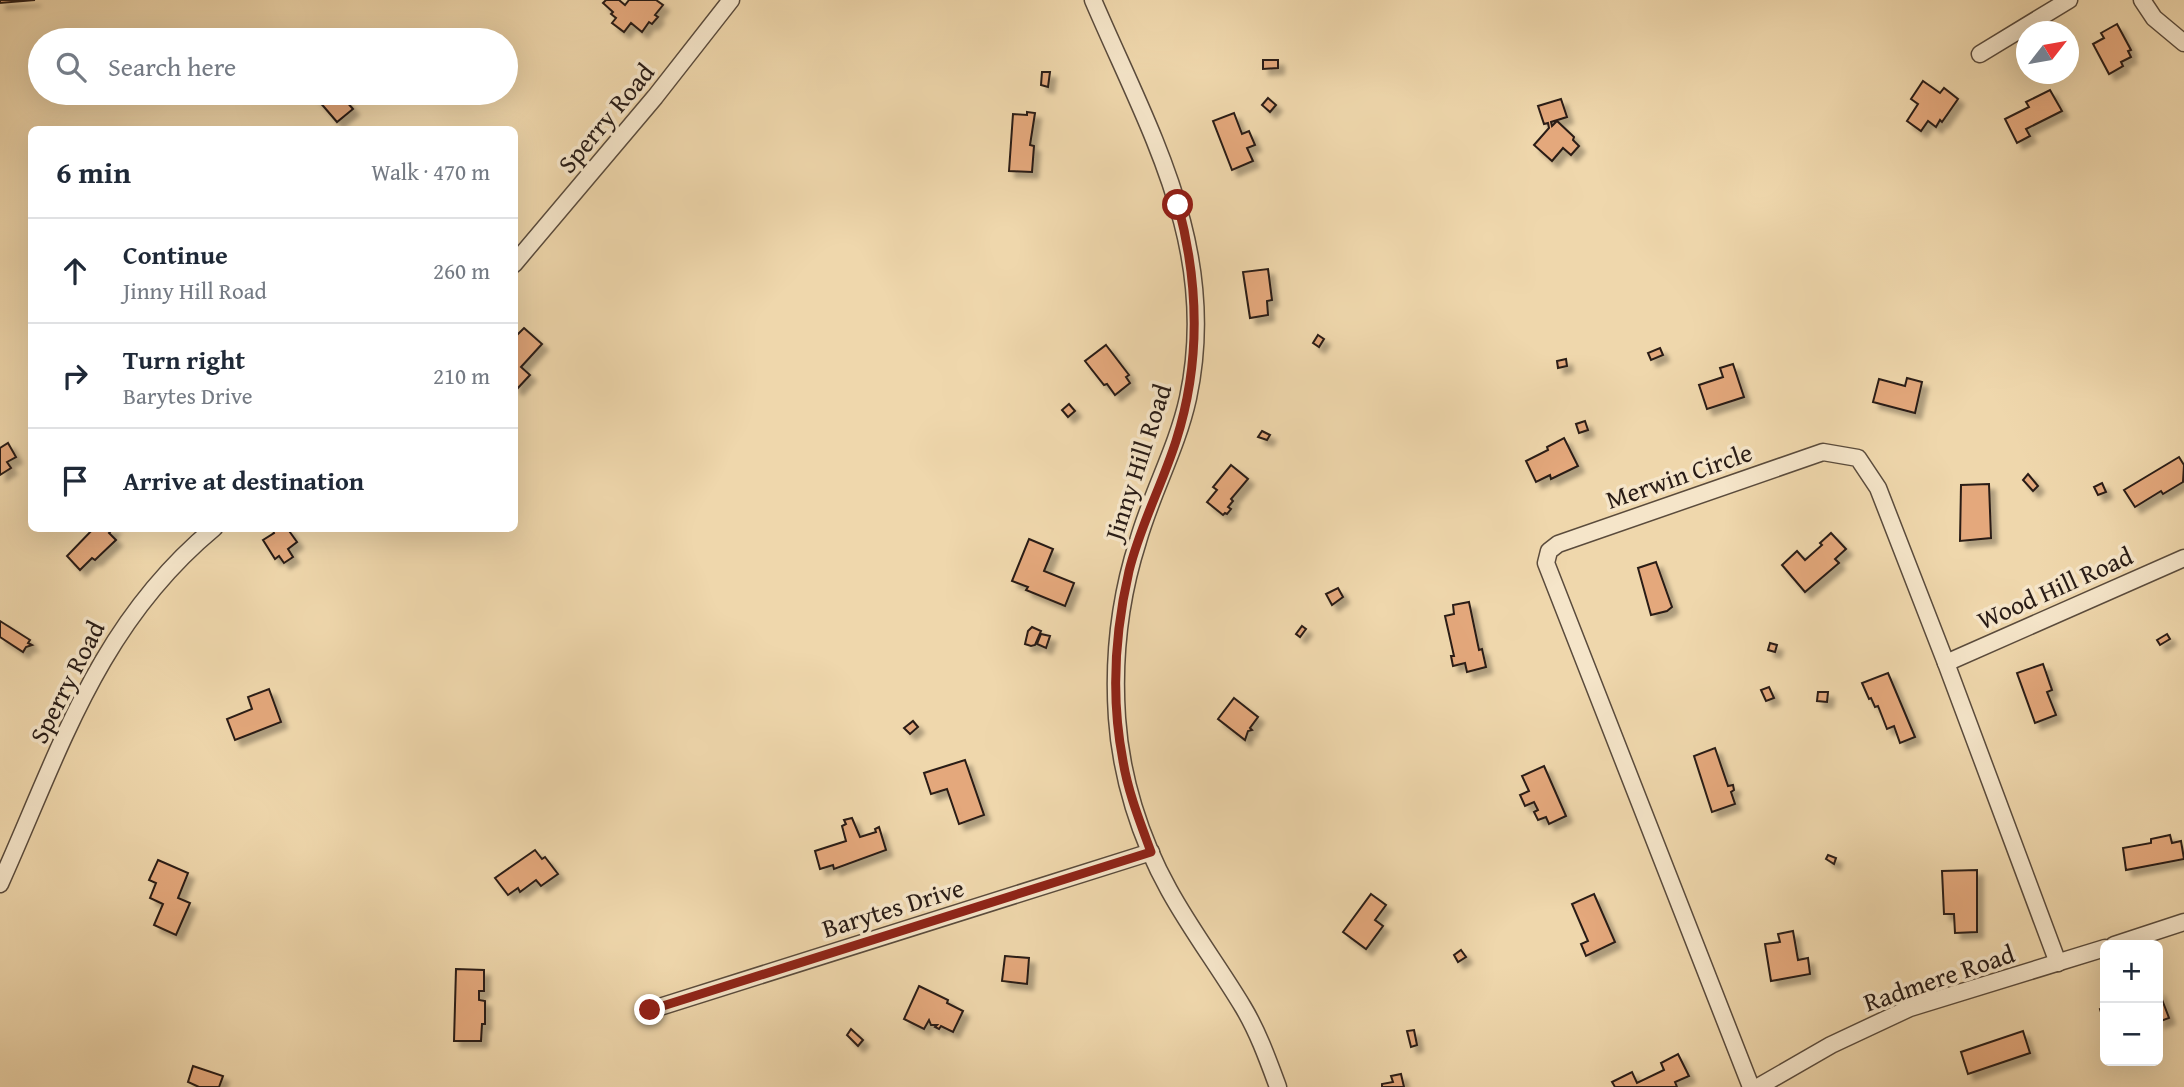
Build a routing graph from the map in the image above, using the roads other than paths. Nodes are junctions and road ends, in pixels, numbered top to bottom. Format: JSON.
{"nodes":[{"id":1,"x":731,"y":0,"type":"edge"},
{"id":2,"x":1093,"y":0,"type":"edge"},
{"id":3,"x":2069,"y":0,"type":"edge"},
{"id":4,"x":2143,"y":0,"type":"edge"},
{"id":5,"x":2184,"y":43,"type":"edge"},
{"id":6,"x":1980,"y":54,"type":"dead end"},
{"id":7,"x":518,"y":259,"type":"edge"},
{"id":8,"x":209,"y":532,"type":"edge"},
{"id":9,"x":2184,"y":558,"type":"edge"},
{"id":10,"x":1946,"y":663,"type":"junction"},
{"id":11,"x":1151,"y":852,"type":"junction"},
{"id":12,"x":0,"y":884,"type":"edge"},
{"id":13,"x":2184,"y":922,"type":"edge"},
{"id":14,"x":2129,"y":940,"type":"edge"},
{"id":15,"x":2100,"y":950,"type":"edge"},
{"id":16,"x":2058,"y":963,"type":"junction"},
{"id":17,"x":650,"y":1010,"type":"dead end"},
{"id":18,"x":1278,"y":1087,"type":"edge"},
{"id":19,"x":1751,"y":1087,"type":"edge"},
{"id":20,"x":1758,"y":1087,"type":"edge"}],
"edges":[{"from":1,"to":7,"type":"street","name":"Sperry Road"},
{"from":2,"to":11,"type":"street","name":"Jinny Hill Road"},
{"from":3,"to":6,"type":"street"},
{"from":4,"to":5,"type":"street"},
{"from":8,"to":12,"type":"street","name":"Sperry Road"},
{"from":9,"to":10,"type":"street","name":"Wood Hill Road"},
{"from":10,"to":16,"type":"street","name":"Merwin Circle"},
{"from":10,"to":19,"type":"street","name":"Merwin Circle"},
{"from":11,"to":17,"type":"street","name":"Barytes Drive"},
{"from":11,"to":18,"type":"street","name":"Jinny Hill Road"},
{"from":13,"to":14,"type":"street"},
{"from":15,"to":16,"type":"street","name":"Radmere Road"},
{"from":16,"to":20,"type":"street","name":"Radmere Road"}]}
